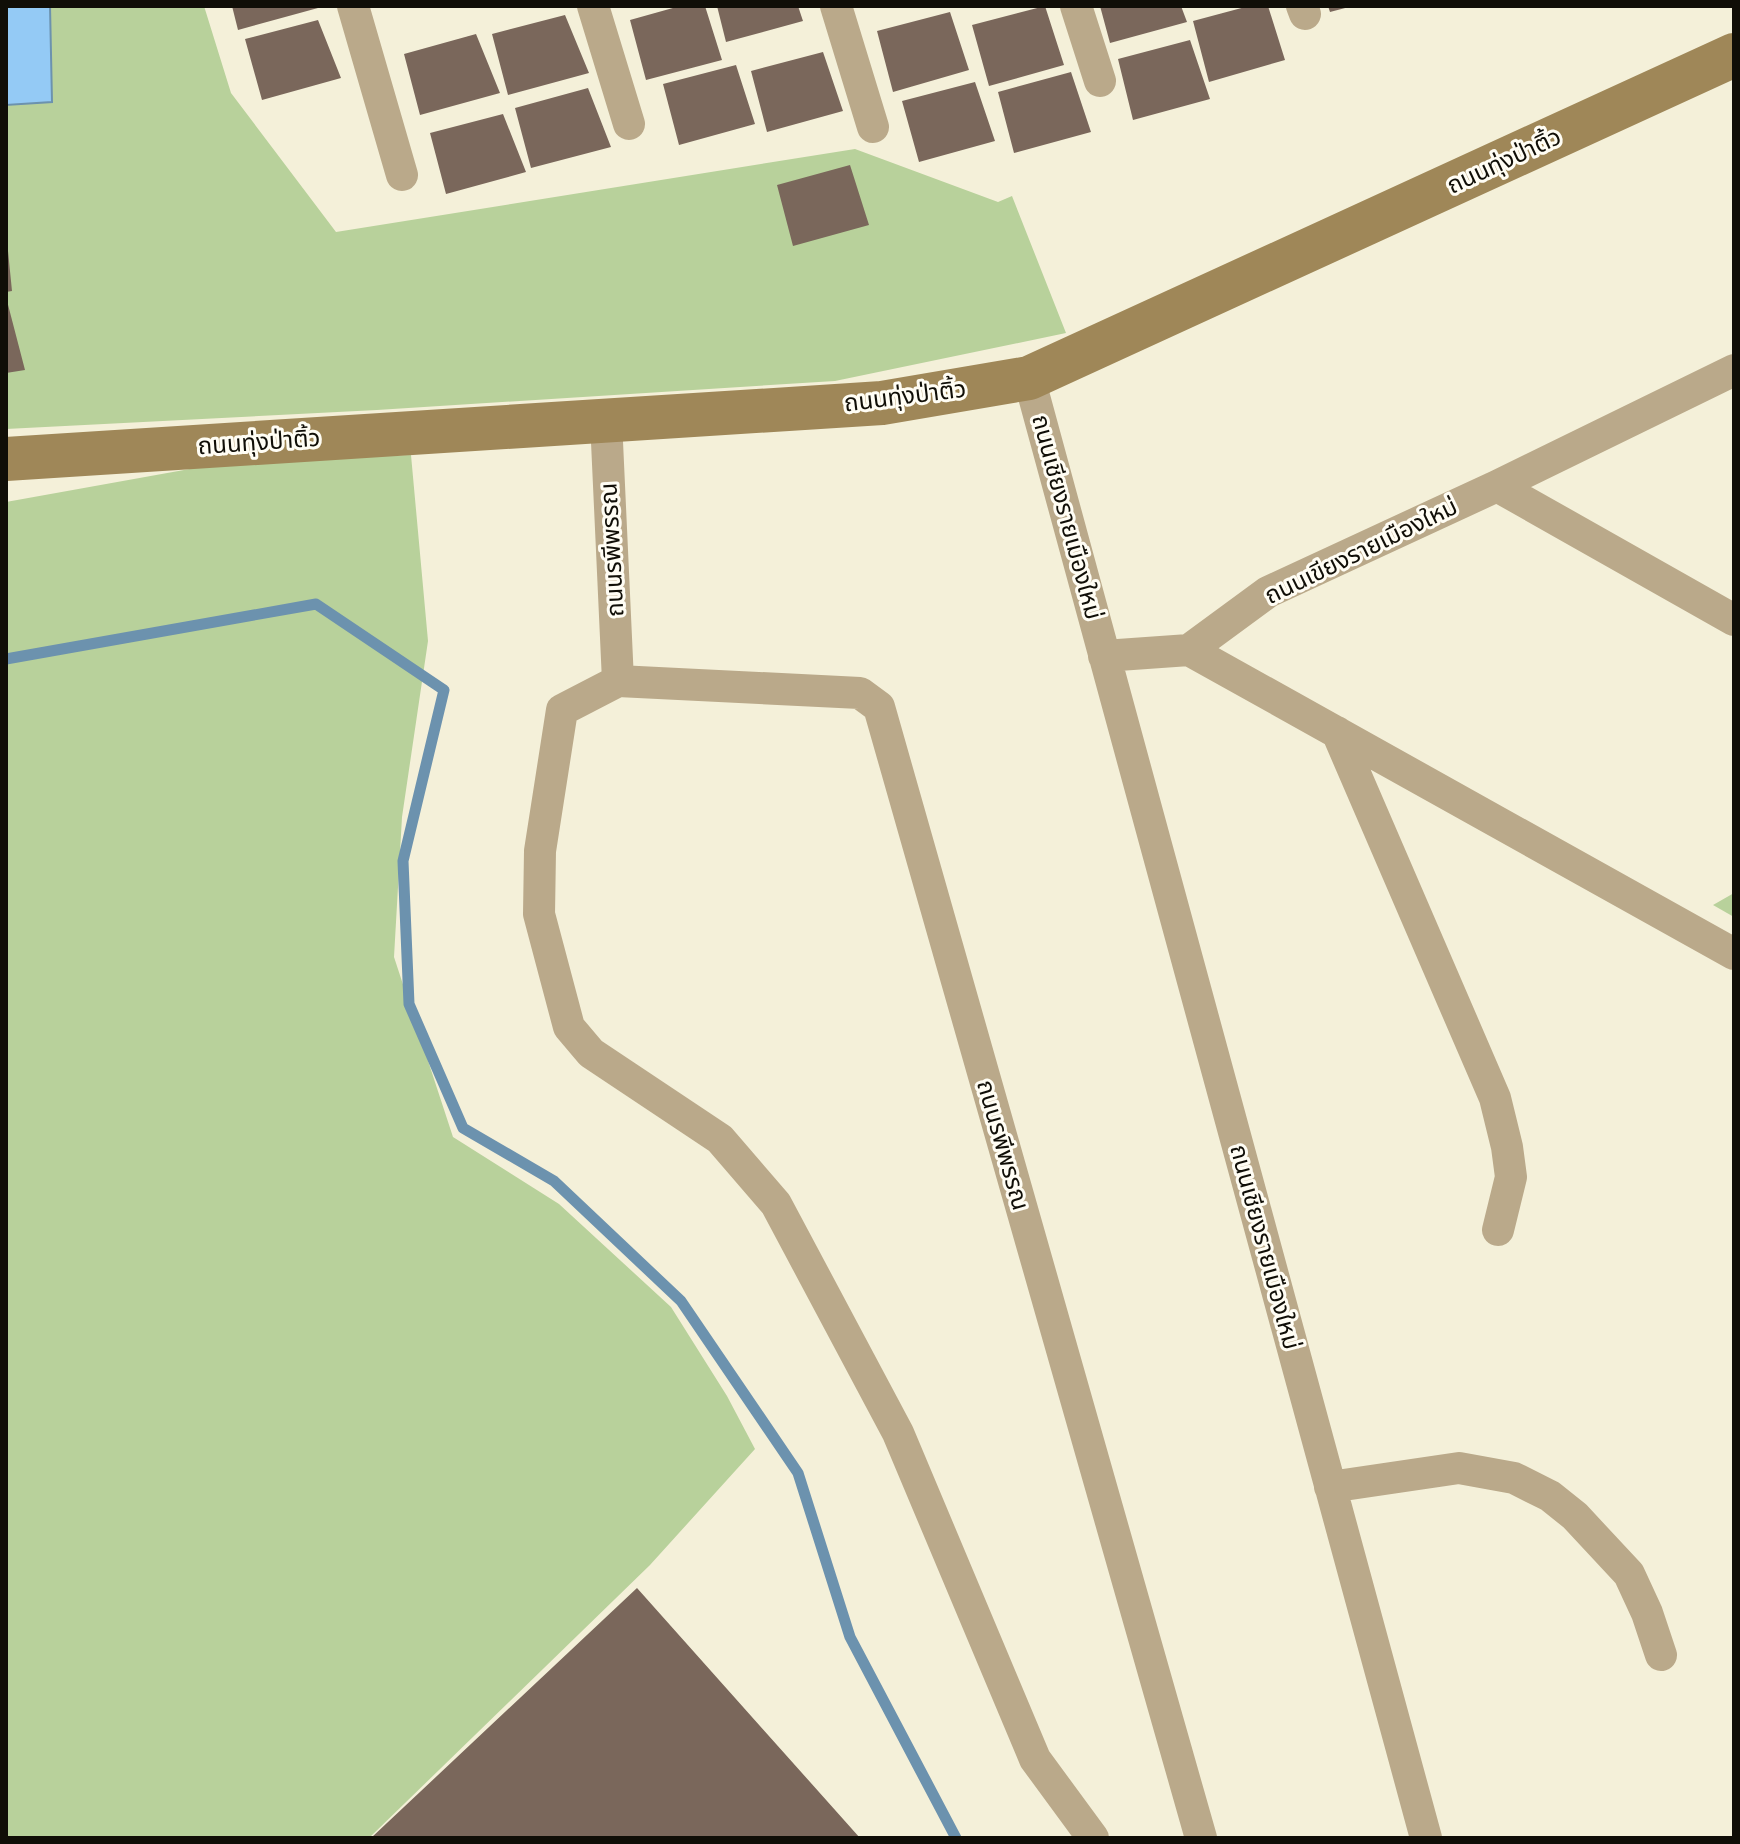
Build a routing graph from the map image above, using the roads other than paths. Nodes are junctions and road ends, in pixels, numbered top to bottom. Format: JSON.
{"nodes":[{"id":1,"x":353,"y":6,"type":"edge"},
{"id":2,"x":593,"y":6,"type":"edge"},
{"id":3,"x":836,"y":6,"type":"edge"},
{"id":4,"x":1076,"y":6,"type":"edge"},
{"id":5,"x":1734,"y":55,"type":"edge"},
{"id":6,"x":1100,"y":81,"type":"dead end"},
{"id":7,"x":629,"y":124,"type":"dead end"},
{"id":8,"x":873,"y":127,"type":"dead end"},
{"id":9,"x":402,"y":175,"type":"dead end"},
{"id":10,"x":1734,"y":370,"type":"edge"},
{"id":11,"x":1029,"y":378,"type":"junction"},
{"id":12,"x":606,"y":420,"type":"junction"},
{"id":13,"x":6,"y":459,"type":"edge"},
{"id":14,"x":1497,"y":486,"type":"junction"},
{"id":15,"x":1734,"y":620,"type":"edge"},
{"id":16,"x":1189,"y":650,"type":"junction"},
{"id":17,"x":1104,"y":656,"type":"junction"},
{"id":18,"x":618,"y":681,"type":"junction"},
{"id":19,"x":1337,"y":732,"type":"junction"},
{"id":20,"x":1734,"y":954,"type":"edge"},
{"id":21,"x":1498,"y":1230,"type":"dead end"},
{"id":22,"x":1330,"y":1487,"type":"junction"},
{"id":23,"x":1661,"y":1655,"type":"dead end"},
{"id":24,"x":1093,"y":1838,"type":"edge"},
{"id":25,"x":1201,"y":1838,"type":"edge"},
{"id":26,"x":1426,"y":1838,"type":"edge"}],
"edges":[{"from":1,"to":9,"type":"street"},
{"from":2,"to":7,"type":"street"},
{"from":3,"to":8,"type":"street"},
{"from":4,"to":6,"type":"street"},
{"from":5,"to":11,"type":"street","name":"ถนนทุ่งป่าติ้ว"},
{"from":10,"to":14,"type":"street","name":"ถนนเขียงรายเมืองใหม่"},
{"from":11,"to":12,"type":"street","name":"ถนนทุ่งป่าติ้ว"},
{"from":11,"to":17,"type":"street","name":"ถนนเชียงรายเมืองใหม่"},
{"from":12,"to":13,"type":"street","name":"ถนนทุ่งป่าติ้ว"},
{"from":12,"to":18,"type":"street","name":"ถนนรพีพรรณ"},
{"from":14,"to":15,"type":"street"},
{"from":14,"to":16,"type":"street","name":"ถนนเขียงรายเมืองใหม่"},
{"from":16,"to":17,"type":"street"},
{"from":16,"to":19,"type":"street"},
{"from":17,"to":22,"type":"street","name":"ถนนเชียงรายเมืองใหม่"},
{"from":18,"to":24,"type":"street"},
{"from":18,"to":25,"type":"street","name":"ถนนรพีพรรณ"},
{"from":19,"to":20,"type":"street"},
{"from":19,"to":21,"type":"street"},
{"from":22,"to":23,"type":"street"},
{"from":22,"to":26,"type":"street","name":"ถนนเชียงรายเมืองใหม่"}]}
